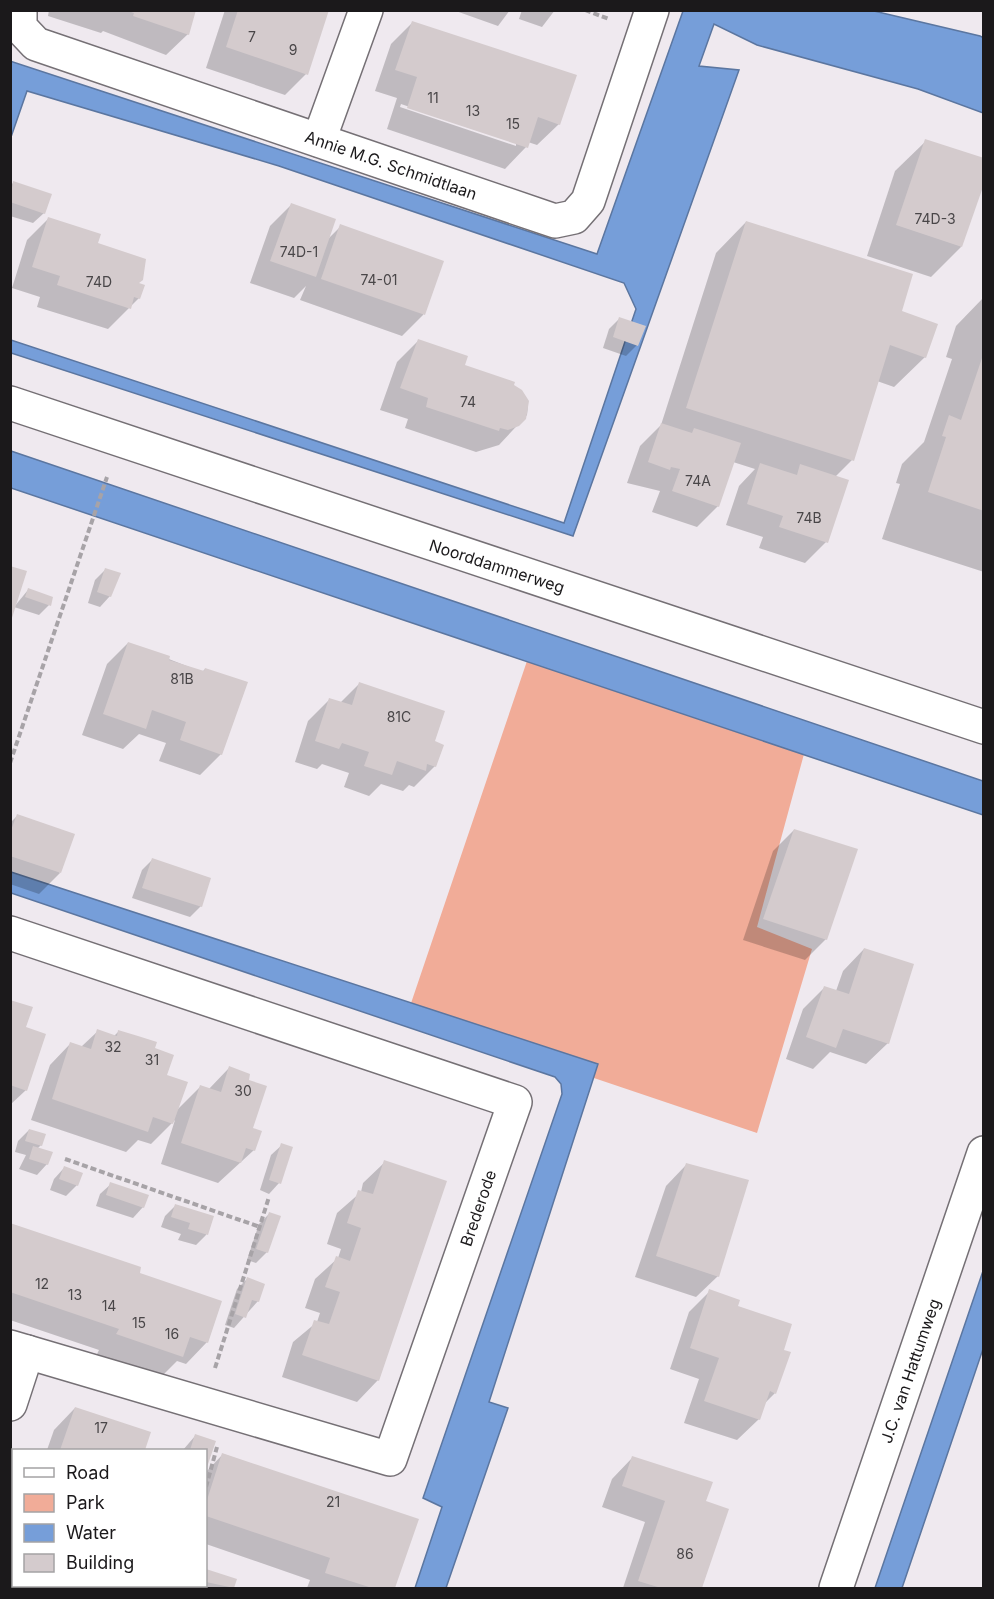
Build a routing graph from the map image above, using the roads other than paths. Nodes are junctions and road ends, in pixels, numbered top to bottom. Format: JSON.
{"nodes":[{"id":1,"x":20,"y":10,"type":"edge"},
{"id":2,"x":366,"y":10,"type":"edge"},
{"id":3,"x":652,"y":10,"type":"edge"},
{"id":4,"x":319,"y":140,"type":"junction"},
{"id":5,"x":10,"y":403,"type":"edge"},
{"id":6,"x":984,"y":727,"type":"edge"},
{"id":7,"x":10,"y":933,"type":"edge"},
{"id":8,"x":984,"y":1153,"type":"edge"},
{"id":9,"x":19,"y":1350,"type":"edge"},
{"id":10,"x":10,"y":1404,"type":"edge"},
{"id":11,"x":836,"y":1588,"type":"edge"}],
"edges":[{"from":1,"to":4,"type":"street","name":"Annie M.G. Schmidtlaan"},
{"from":2,"to":4,"type":"street"},
{"from":3,"to":4,"type":"street","name":"Annie M.G. Schmidtlaan"},
{"from":5,"to":6,"type":"street","name":"Noorddammerweg"},
{"from":7,"to":9,"type":"street","name":"Brederode"},
{"from":8,"to":11,"type":"street","name":"J.C. van Hattumweg"},
{"from":9,"to":10,"type":"street","name":"Brederode"}]}
